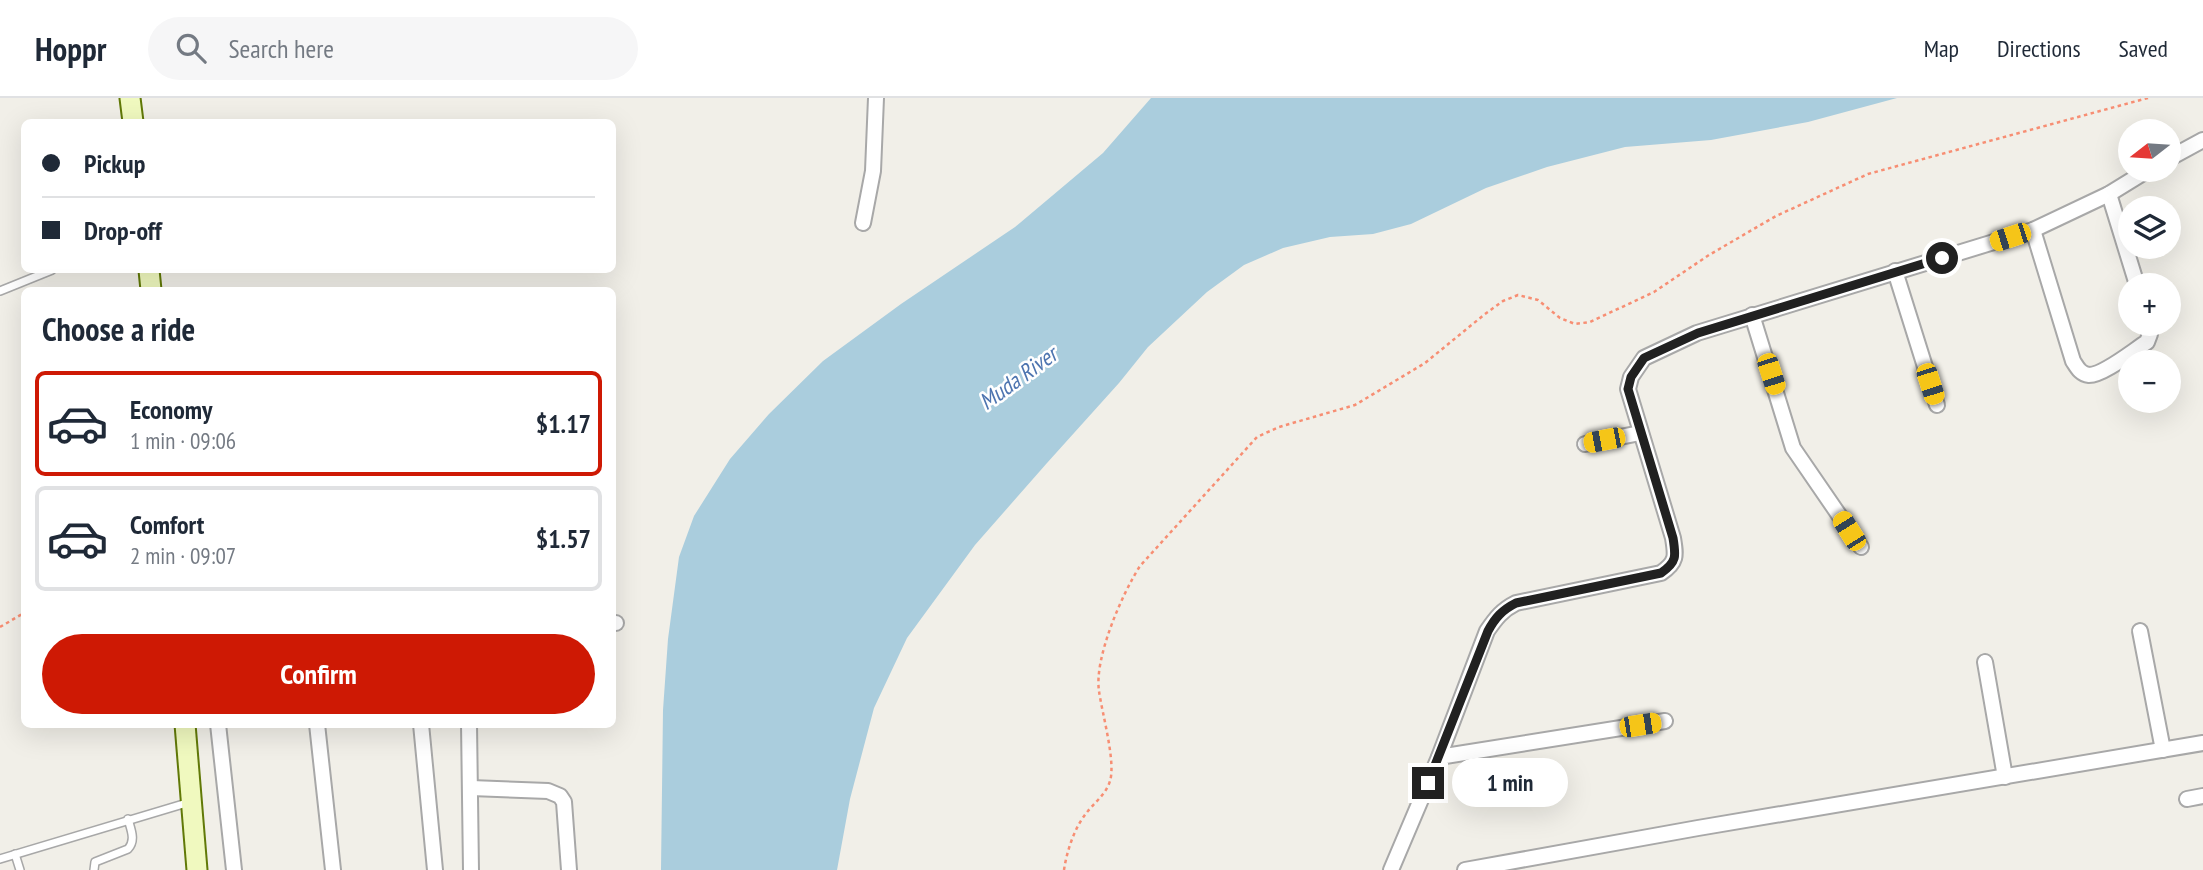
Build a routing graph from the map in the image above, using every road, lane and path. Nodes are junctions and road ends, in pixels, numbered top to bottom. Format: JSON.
{"nodes":[{"id":1,"x":130,"y":98,"type":"edge"},
{"id":2,"x":876,"y":98,"type":"edge"},
{"id":3,"x":2148,"y":98,"type":"edge"},
{"id":4,"x":133,"y":119,"type":"edge"},
{"id":5,"x":2203,"y":140,"type":"edge"},
{"id":6,"x":2181,"y":152,"type":"edge"},
{"id":7,"x":2128,"y":182,"type":"edge"},
{"id":8,"x":2109,"y":194,"type":"junction"},
{"id":9,"x":863,"y":223,"type":"dead end"},
{"id":10,"x":2033,"y":230,"type":"junction"},
{"id":11,"x":1895,"y":271,"type":"junction"},
{"id":12,"x":44,"y":273,"type":"edge"},
{"id":13,"x":2133,"y":273,"type":"edge"},
{"id":14,"x":0,"y":291,"type":"edge"},
{"id":15,"x":1752,"y":315,"type":"junction"},
{"id":16,"x":2149,"y":336,"type":"edge"},
{"id":17,"x":1937,"y":405,"type":"dead end"},
{"id":18,"x":1640,"y":433,"type":"junction"},
{"id":19,"x":1585,"y":444,"type":"dead end"},
{"id":20,"x":1861,"y":547,"type":"dead end"},
{"id":21,"x":21,"y":615,"type":"edge"},
{"id":22,"x":0,"y":627,"type":"edge"},
{"id":23,"x":2140,"y":631,"type":"dead end"},
{"id":24,"x":1985,"y":662,"type":"dead end"},
{"id":25,"x":1665,"y":721,"type":"dead end"},
{"id":26,"x":185,"y":728,"type":"edge"},
{"id":27,"x":218,"y":728,"type":"edge"},
{"id":28,"x":317,"y":728,"type":"edge"},
{"id":29,"x":421,"y":728,"type":"edge"},
{"id":30,"x":469,"y":728,"type":"edge"},
{"id":31,"x":2203,"y":743,"type":"edge"},
{"id":32,"x":2163,"y":750,"type":"junction"},
{"id":33,"x":1439,"y":757,"type":"junction"},
{"id":34,"x":2005,"y":776,"type":"junction"},
{"id":35,"x":471,"y":788,"type":"junction"},
{"id":36,"x":2203,"y":796,"type":"edge"},
{"id":37,"x":2187,"y":799,"type":"dead end"},
{"id":38,"x":191,"y":802,"type":"junction"},
{"id":39,"x":128,"y":819,"type":"junction"},
{"id":40,"x":15,"y":854,"type":"junction"},
{"id":41,"x":0,"y":859,"type":"edge"},
{"id":42,"x":20,"y":870,"type":"edge"},
{"id":43,"x":94,"y":870,"type":"edge"},
{"id":44,"x":197,"y":870,"type":"edge"},
{"id":45,"x":234,"y":870,"type":"edge"},
{"id":46,"x":333,"y":870,"type":"edge"},
{"id":47,"x":435,"y":870,"type":"edge"},
{"id":48,"x":471,"y":870,"type":"edge"},
{"id":49,"x":569,"y":870,"type":"edge"},
{"id":50,"x":1064,"y":870,"type":"edge"},
{"id":51,"x":1391,"y":870,"type":"edge"},
{"id":52,"x":1465,"y":870,"type":"edge"}],
"edges":[{"from":1,"to":4,"type":"main road"},
{"from":2,"to":9,"type":"street"},
{"from":3,"to":50,"type":"path"},
{"from":5,"to":6,"type":"street"},
{"from":7,"to":8,"type":"street"},
{"from":8,"to":10,"type":"street"},
{"from":8,"to":13,"type":"street"},
{"from":10,"to":11,"type":"street"},
{"from":10,"to":16,"type":"street"},
{"from":11,"to":15,"type":"street"},
{"from":11,"to":17,"type":"street"},
{"from":12,"to":14,"type":"lane"},
{"from":15,"to":18,"type":"street"},
{"from":15,"to":20,"type":"street"},
{"from":18,"to":19,"type":"street"},
{"from":18,"to":33,"type":"street"},
{"from":21,"to":22,"type":"path"},
{"from":23,"to":32,"type":"street"},
{"from":24,"to":34,"type":"street"},
{"from":25,"to":33,"type":"street"},
{"from":26,"to":38,"type":"main road"},
{"from":27,"to":45,"type":"street"},
{"from":28,"to":46,"type":"street"},
{"from":29,"to":47,"type":"street"},
{"from":30,"to":35,"type":"street"},
{"from":31,"to":32,"type":"street"},
{"from":32,"to":34,"type":"street"},
{"from":33,"to":51,"type":"street"},
{"from":34,"to":52,"type":"street"},
{"from":35,"to":48,"type":"street"},
{"from":35,"to":49,"type":"street"},
{"from":36,"to":37,"type":"street"},
{"from":38,"to":39,"type":"lane"},
{"from":38,"to":44,"type":"main road"},
{"from":39,"to":40,"type":"lane"},
{"from":39,"to":43,"type":"lane"},
{"from":40,"to":41,"type":"lane"},
{"from":40,"to":42,"type":"lane"}]}
